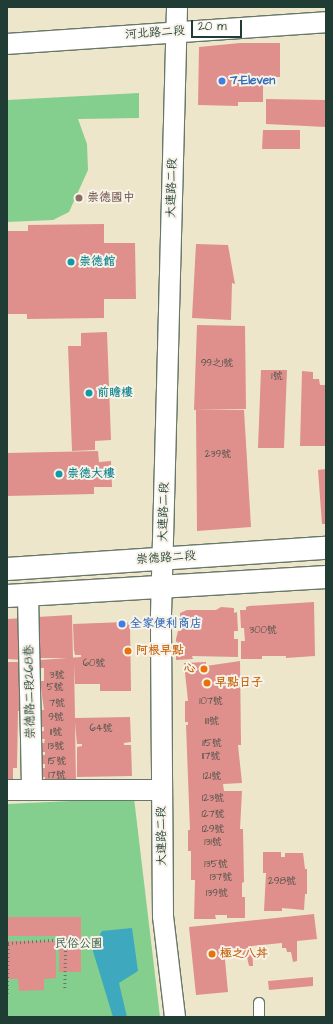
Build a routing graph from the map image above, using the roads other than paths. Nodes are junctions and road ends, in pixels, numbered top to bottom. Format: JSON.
{"nodes":[{"id":1,"x":177,"y":7,"type":"edge"},
{"id":2,"x":326,"y":22,"type":"edge"},
{"id":3,"x":176,"y":32,"type":"junction"},
{"id":4,"x":7,"y":44,"type":"edge"},
{"id":5,"x":326,"y":548,"type":"edge"},
{"id":6,"x":163,"y":558,"type":"junction"},
{"id":7,"x":7,"y":568,"type":"edge"},
{"id":8,"x":326,"y":577,"type":"edge"},
{"id":9,"x":162,"y":587,"type":"junction"},
{"id":10,"x":28,"y":595,"type":"junction"},
{"id":11,"x":7,"y":596,"type":"edge"},
{"id":12,"x":7,"y":790,"type":"edge"},
{"id":13,"x":32,"y":790,"type":"junction"},
{"id":14,"x":162,"y":790,"type":"junction"},
{"id":15,"x":258,"y":1003,"type":"dead end"},
{"id":16,"x":175,"y":1017,"type":"edge"},
{"id":17,"x":259,"y":1017,"type":"edge"}],
"edges":[{"from":1,"to":3,"type":"street","name":"大連路二段"},
{"from":2,"to":3,"type":"street","name":"河北路二段"},
{"from":3,"to":4,"type":"street","name":"河北路二段"},
{"from":3,"to":6,"type":"street","name":"大連路二段"},
{"from":5,"to":6,"type":"main road","name":"崇德路二段"},
{"from":6,"to":7,"type":"main road","name":"崇德路二段"},
{"from":6,"to":9,"type":"street","name":"大連路二段"},
{"from":8,"to":9,"type":"main road"},
{"from":9,"to":10,"type":"main road"},
{"from":9,"to":14,"type":"street","name":"大連路二段"},
{"from":10,"to":11,"type":"main road"},
{"from":10,"to":13,"type":"street","name":"崇德路二段268巷"},
{"from":12,"to":13,"type":"street"},
{"from":13,"to":14,"type":"street"},
{"from":14,"to":16,"type":"street","name":"大連路二段"},
{"from":15,"to":17,"type":"lane"}]}
